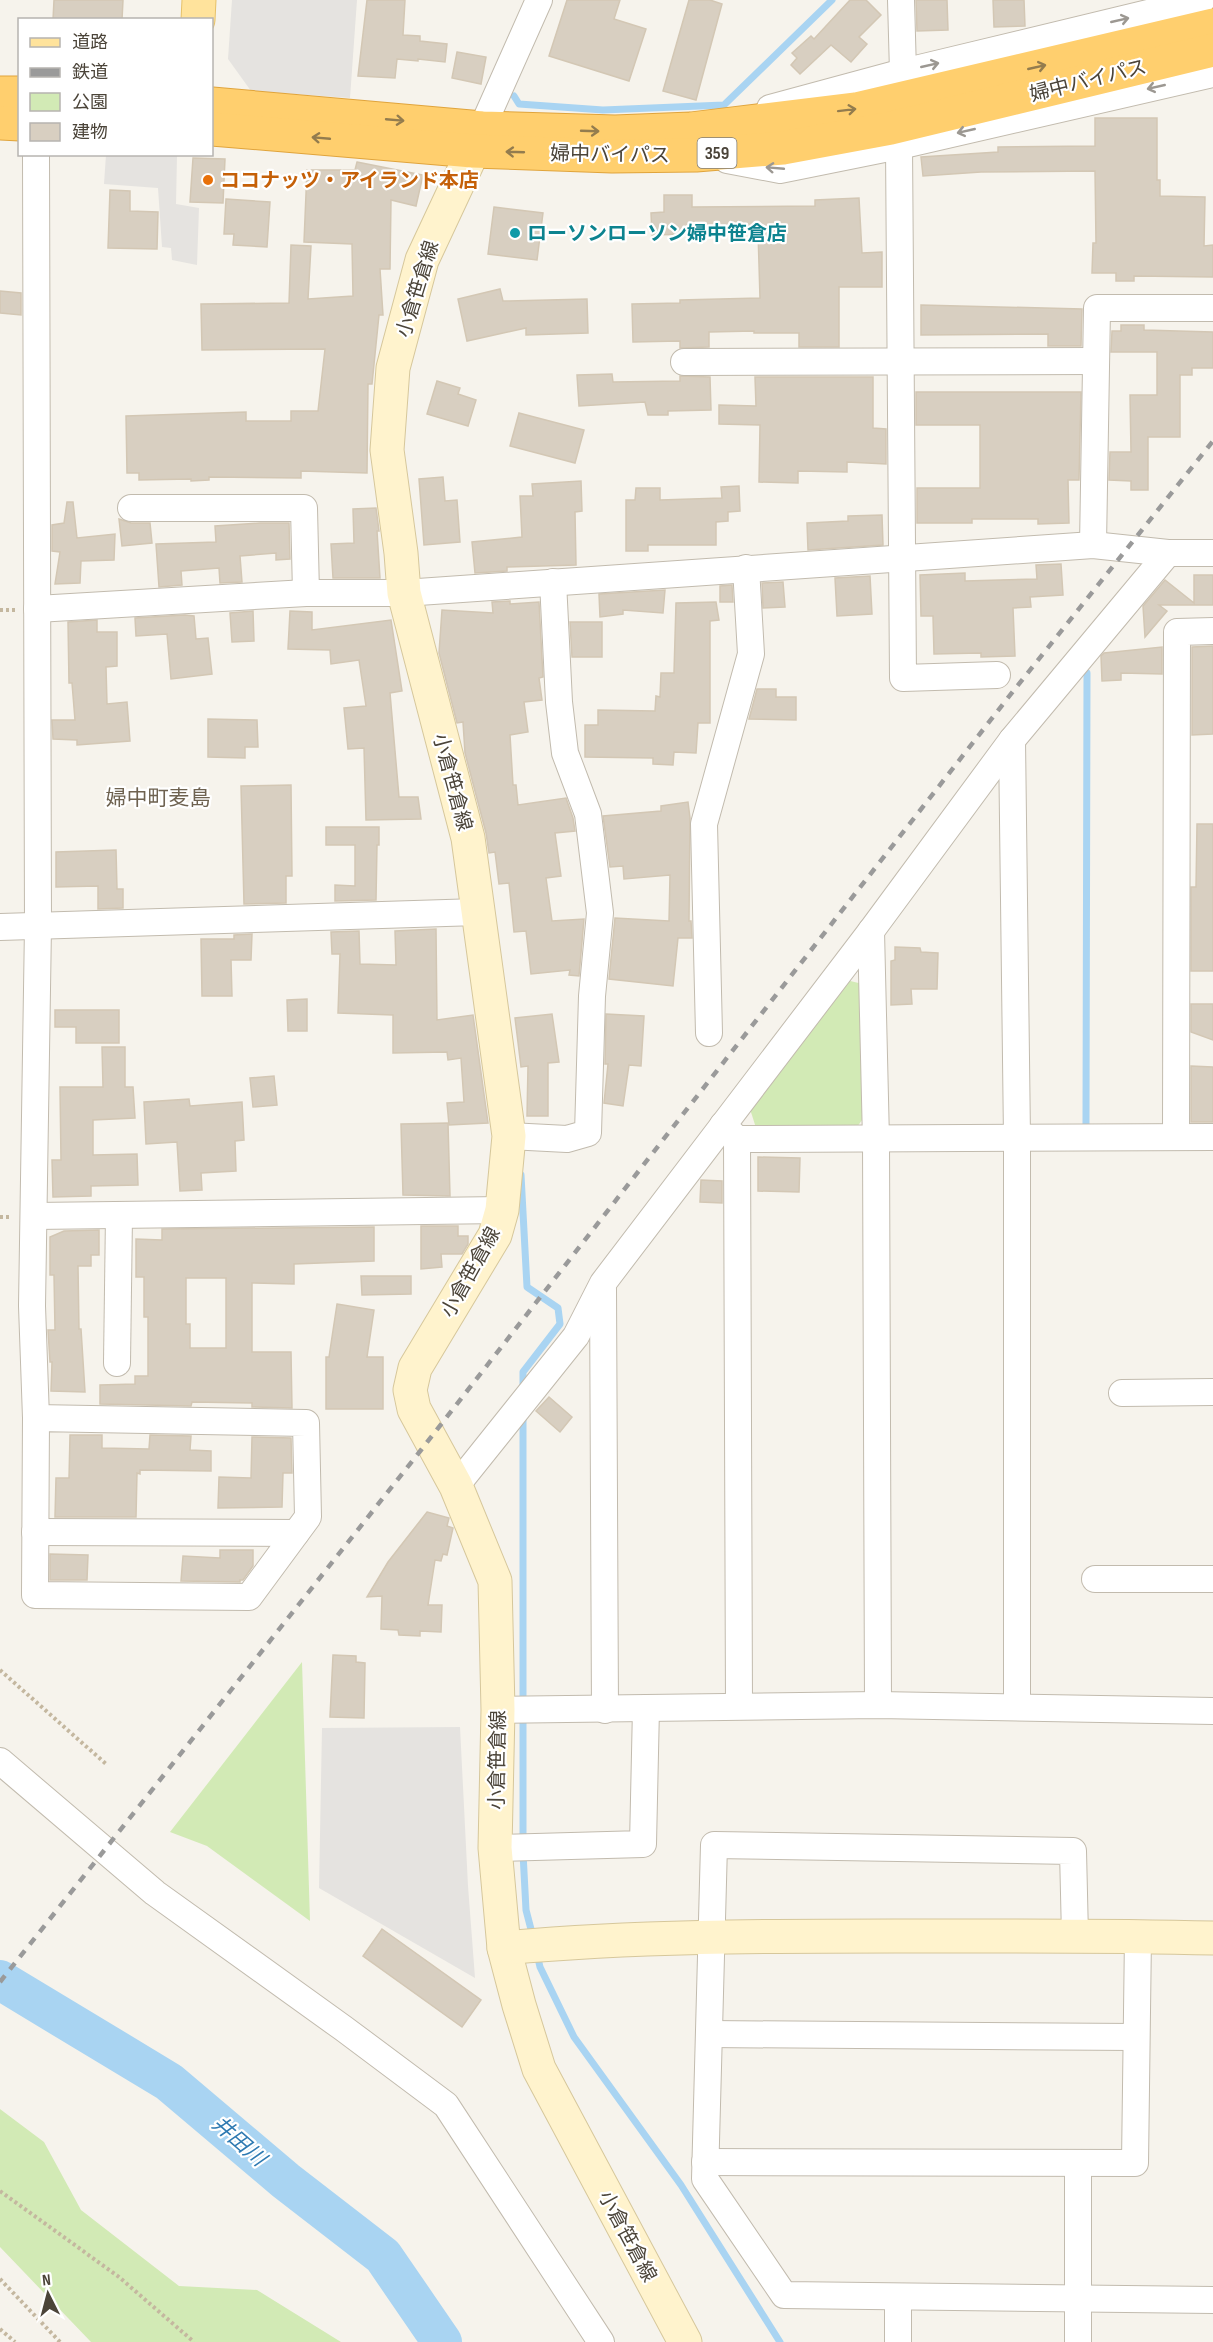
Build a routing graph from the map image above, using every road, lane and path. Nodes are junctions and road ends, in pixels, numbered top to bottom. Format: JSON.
{"nodes":[{"id":1,"x":199,"y":0,"type":"edge"},
{"id":2,"x":538,"y":0,"type":"edge"},
{"id":3,"x":902,"y":0,"type":"edge"},
{"id":4,"x":1202,"y":0,"type":"edge"},
{"id":5,"x":198,"y":18,"type":"edge"},
{"id":6,"x":1213,"y":25,"type":"edge"},
{"id":7,"x":1213,"y":50,"type":"edge"},
{"id":8,"x":903,"y":72,"type":"junction"},
{"id":9,"x":1213,"y":74,"type":"edge"},
{"id":10,"x":0,"y":93,"type":"edge"},
{"id":11,"x":18,"y":93,"type":"edge"},
{"id":12,"x":213,"y":104,"type":"edge"},
{"id":13,"x":0,"y":123,"type":"edge"},
{"id":14,"x":18,"y":123,"type":"edge"},
{"id":15,"x":213,"y":129,"type":"edge"},
{"id":16,"x":477,"y":139,"type":"junction"},
{"id":17,"x":694,"y":142,"type":"junction"},
{"id":18,"x":899,"y":146,"type":"junction"},
{"id":19,"x":36,"y":156,"type":"edge"},
{"id":20,"x":1213,"y":308,"type":"edge"},
{"id":21,"x":901,"y":361,"type":"junction"},
{"id":22,"x":1096,"y":361,"type":"junction"},
{"id":23,"x":684,"y":362,"type":"dead end"},
{"id":24,"x":131,"y":508,"type":"dead end"},
{"id":25,"x":1094,"y":545,"type":"junction"},
{"id":26,"x":1168,"y":553,"type":"junction"},
{"id":27,"x":1213,"y":553,"type":"edge"},
{"id":28,"x":903,"y":556,"type":"junction"},
{"id":29,"x":746,"y":567,"type":"junction"},
{"id":30,"x":553,"y":582,"type":"junction"},
{"id":31,"x":404,"y":592,"type":"junction"},
{"id":32,"x":306,"y":593,"type":"junction"},
{"id":33,"x":37,"y":609,"type":"junction"},
{"id":34,"x":1213,"y":631,"type":"edge"},
{"id":35,"x":997,"y":675,"type":"dead end"},
{"id":36,"x":1012,"y":740,"type":"junction"},
{"id":37,"x":478,"y":912,"type":"junction"},
{"id":38,"x":38,"y":926,"type":"junction"},
{"id":39,"x":0,"y":927,"type":"edge"},
{"id":40,"x":871,"y":931,"type":"junction"},
{"id":41,"x":709,"y":1033,"type":"dead end"},
{"id":42,"x":730,"y":1132,"type":"junction"},
{"id":43,"x":509,"y":1136,"type":"junction"},
{"id":44,"x":1176,"y":1137,"type":"junction"},
{"id":45,"x":1213,"y":1137,"type":"edge"},
{"id":46,"x":1017,"y":1138,"type":"junction"},
{"id":47,"x":876,"y":1140,"type":"junction"},
{"id":48,"x":502,"y":1210,"type":"junction"},
{"id":49,"x":119,"y":1215,"type":"junction"},
{"id":50,"x":34,"y":1216,"type":"junction"},
{"id":51,"x":603,"y":1283,"type":"junction"},
{"id":52,"x":117,"y":1363,"type":"dead end"},
{"id":53,"x":1213,"y":1392,"type":"edge"},
{"id":54,"x":1122,"y":1393,"type":"dead end"},
{"id":55,"x":36,"y":1418,"type":"junction"},
{"id":56,"x":456,"y":1486,"type":"junction"},
{"id":57,"x":35,"y":1532,"type":"junction"},
{"id":58,"x":296,"y":1533,"type":"junction"},
{"id":59,"x":1095,"y":1579,"type":"dead end"},
{"id":60,"x":1213,"y":1580,"type":"edge"},
{"id":61,"x":0,"y":1670,"type":"edge"},
{"id":62,"x":739,"y":1706,"type":"junction"},
{"id":63,"x":878,"y":1706,"type":"junction"},
{"id":64,"x":1017,"y":1707,"type":"junction"},
{"id":65,"x":646,"y":1708,"type":"junction"},
{"id":66,"x":498,"y":1710,"type":"junction"},
{"id":67,"x":605,"y":1710,"type":"junction"},
{"id":68,"x":1213,"y":1711,"type":"edge"},
{"id":69,"x":0,"y":1761,"type":"edge"},
{"id":70,"x":106,"y":1764,"type":"dead end"},
{"id":71,"x":495,"y":1848,"type":"junction"},
{"id":72,"x":712,"y":1936,"type":"junction"},
{"id":73,"x":1075,"y":1936,"type":"junction"},
{"id":74,"x":1138,"y":1936,"type":"junction"},
{"id":75,"x":1213,"y":1938,"type":"edge"},
{"id":76,"x":504,"y":1948,"type":"junction"},
{"id":77,"x":709,"y":2034,"type":"junction"},
{"id":78,"x":1135,"y":2037,"type":"junction"},
{"id":79,"x":705,"y":2162,"type":"junction"},
{"id":80,"x":1078,"y":2163,"type":"junction"},
{"id":81,"x":0,"y":2191,"type":"edge"},
{"id":82,"x":0,"y":2279,"type":"edge"},
{"id":83,"x":898,"y":2297,"type":"junction"},
{"id":84,"x":1078,"y":2300,"type":"junction"},
{"id":85,"x":1213,"y":2300,"type":"edge"},
{"id":86,"x":0,"y":2330,"type":"edge"},
{"id":87,"x":15,"y":2342,"type":"edge"},
{"id":88,"x":60,"y":2342,"type":"edge"},
{"id":89,"x":194,"y":2342,"type":"edge"},
{"id":90,"x":601,"y":2342,"type":"edge"},
{"id":91,"x":685,"y":2342,"type":"edge"},
{"id":92,"x":898,"y":2342,"type":"edge"},
{"id":93,"x":1078,"y":2342,"type":"edge"}],
"edges":[{"from":1,"to":5,"type":"main road"},
{"from":2,"to":16,"type":"street"},
{"from":3,"to":8,"type":"street"},
{"from":8,"to":4,"type":"street","one_way":true},
{"from":17,"to":6,"type":"highway","name":"婦中バイパス","number":"359","one_way":true},
{"from":7,"to":17,"type":"highway","name":"婦中バイパス","number":"359"},
{"from":8,"to":17,"type":"street"},
{"from":9,"to":18,"type":"street","one_way":true},
{"from":10,"to":11,"type":"highway"},
{"from":12,"to":16,"type":"highway","name":"婦中バイパス","number":"359","one_way":true},
{"from":13,"to":14,"type":"highway"},
{"from":16,"to":15,"type":"highway","name":"婦中バイパス","number":"359","one_way":true},
{"from":16,"to":17,"type":"highway","name":"婦中バイパス","number":"359"},
{"from":16,"to":31,"type":"main road","name":"小倉笹倉線"},
{"from":18,"to":17,"type":"street","one_way":true},
{"from":18,"to":21,"type":"street"},
{"from":19,"to":33,"type":"street"},
{"from":20,"to":22,"type":"street"},
{"from":21,"to":22,"type":"street"},
{"from":21,"to":23,"type":"street"},
{"from":21,"to":28,"type":"street"},
{"from":22,"to":25,"type":"street"},
{"from":24,"to":32,"type":"street"},
{"from":25,"to":26,"type":"street"},
{"from":25,"to":28,"type":"street"},
{"from":26,"to":27,"type":"street"},
{"from":26,"to":36,"type":"street"},
{"from":28,"to":29,"type":"street"},
{"from":28,"to":35,"type":"street"},
{"from":29,"to":30,"type":"street"},
{"from":29,"to":41,"type":"street"},
{"from":30,"to":31,"type":"street"},
{"from":30,"to":43,"type":"street"},
{"from":31,"to":32,"type":"street"},
{"from":31,"to":37,"type":"main road","name":"小倉笹倉線"},
{"from":32,"to":33,"type":"street"},
{"from":33,"to":38,"type":"street"},
{"from":34,"to":44,"type":"street"},
{"from":36,"to":40,"type":"street"},
{"from":36,"to":46,"type":"street"},
{"from":37,"to":38,"type":"street"},
{"from":37,"to":43,"type":"main road","name":"小倉笹倉線"},
{"from":38,"to":39,"type":"street"},
{"from":38,"to":50,"type":"street"},
{"from":40,"to":42,"type":"street"},
{"from":40,"to":47,"type":"street"},
{"from":42,"to":47,"type":"street"},
{"from":42,"to":51,"type":"street"},
{"from":42,"to":62,"type":"street"},
{"from":43,"to":48,"type":"main road","name":"小倉笹倉線"},
{"from":44,"to":45,"type":"street"},
{"from":44,"to":46,"type":"street"},
{"from":46,"to":47,"type":"street"},
{"from":46,"to":64,"type":"street"},
{"from":47,"to":63,"type":"street"},
{"from":48,"to":49,"type":"street"},
{"from":48,"to":56,"type":"main road","name":"小倉笹倉線"},
{"from":49,"to":50,"type":"street"},
{"from":49,"to":52,"type":"street"},
{"from":50,"to":55,"type":"street"},
{"from":51,"to":56,"type":"street"},
{"from":51,"to":67,"type":"street"},
{"from":53,"to":54,"type":"street"},
{"from":55,"to":57,"type":"street"},
{"from":55,"to":58,"type":"street"},
{"from":56,"to":66,"type":"main road","name":"小倉笹倉線"},
{"from":57,"to":58,"type":"street"},
{"from":57,"to":58,"type":"street"},
{"from":59,"to":60,"type":"street"},
{"from":61,"to":70,"type":"path"},
{"from":62,"to":63,"type":"street"},
{"from":62,"to":65,"type":"street"},
{"from":63,"to":64,"type":"street"},
{"from":64,"to":68,"type":"street"},
{"from":65,"to":67,"type":"street"},
{"from":65,"to":71,"type":"street"},
{"from":66,"to":67,"type":"street"},
{"from":66,"to":71,"type":"main road","name":"小倉笹倉線"},
{"from":69,"to":90,"type":"street"},
{"from":71,"to":76,"type":"main road","name":"小倉笹倉線"},
{"from":72,"to":73,"type":"main road"},
{"from":72,"to":73,"type":"street"},
{"from":72,"to":76,"type":"main road"},
{"from":72,"to":77,"type":"street"},
{"from":73,"to":74,"type":"main road"},
{"from":74,"to":75,"type":"main road"},
{"from":74,"to":78,"type":"street"},
{"from":76,"to":91,"type":"main road","name":"小倉笹倉線"},
{"from":77,"to":78,"type":"street"},
{"from":77,"to":79,"type":"street"},
{"from":78,"to":80,"type":"street"},
{"from":79,"to":80,"type":"street"},
{"from":79,"to":83,"type":"street"},
{"from":80,"to":84,"type":"street"},
{"from":81,"to":89,"type":"path"},
{"from":82,"to":88,"type":"path"},
{"from":83,"to":84,"type":"street"},
{"from":83,"to":92,"type":"street"},
{"from":84,"to":85,"type":"street"},
{"from":84,"to":93,"type":"street"},
{"from":86,"to":87,"type":"path"}]}
